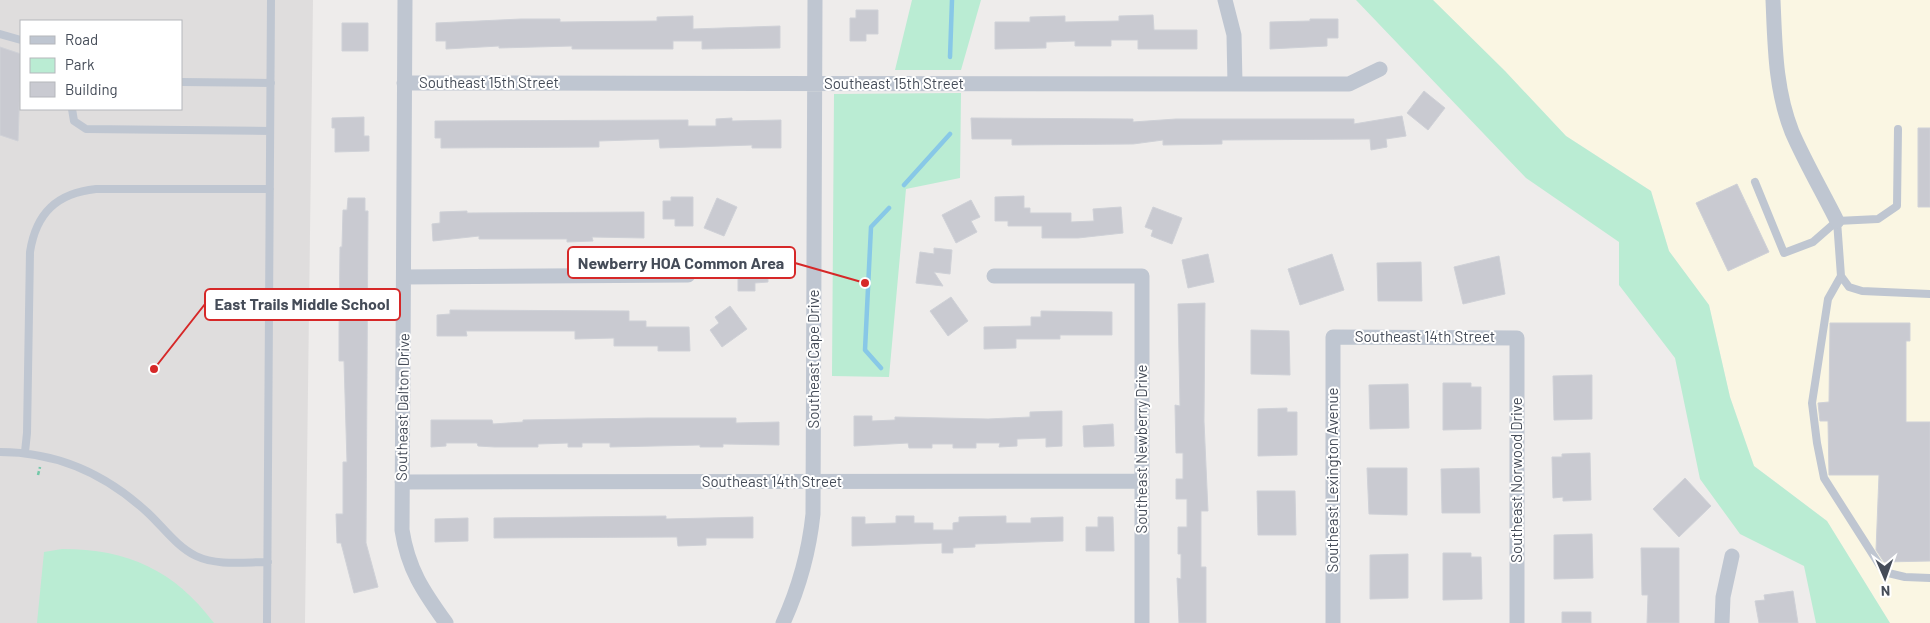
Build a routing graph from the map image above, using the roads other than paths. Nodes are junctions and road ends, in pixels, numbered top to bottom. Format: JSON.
{"nodes":[{"id":1,"x":271,"y":0,"type":"edge"},
{"id":2,"x":405,"y":0,"type":"edge"},
{"id":3,"x":815,"y":0,"type":"edge"},
{"id":4,"x":1225,"y":0,"type":"edge"},
{"id":5,"x":1773,"y":0,"type":"edge"},
{"id":6,"x":0,"y":34,"type":"edge"},
{"id":7,"x":20,"y":40,"type":"edge"},
{"id":8,"x":1380,"y":69,"type":"dead end"},
{"id":9,"x":182,"y":82,"type":"edge"},
{"id":10,"x":271,"y":83,"type":"junction"},
{"id":11,"x":404,"y":83,"type":"junction"},
{"id":12,"x":816,"y":84,"type":"junction"},
{"id":13,"x":1235,"y":84,"type":"junction"},
{"id":14,"x":72,"y":110,"type":"edge"},
{"id":15,"x":1898,"y":129,"type":"dead end"},
{"id":16,"x":270,"y":131,"type":"junction"},
{"id":17,"x":1755,"y":182,"type":"dead end"},
{"id":18,"x":270,"y":189,"type":"junction"},
{"id":19,"x":1837,"y":221,"type":"junction"},
{"id":20,"x":688,"y":276,"type":"dead end"},
{"id":21,"x":994,"y":276,"type":"dead end"},
{"id":22,"x":1841,"y":276,"type":"junction"},
{"id":23,"x":404,"y":277,"type":"junction"},
{"id":24,"x":1930,"y":294,"type":"edge"},
{"id":25,"x":1333,"y":337,"type":"joint"},
{"id":26,"x":1518,"y":338,"type":"joint"},
{"id":27,"x":0,"y":452,"type":"edge"},
{"id":28,"x":25,"y":452,"type":"junction"},
{"id":29,"x":1142,"y":481,"type":"junction"},
{"id":30,"x":402,"y":482,"type":"junction"},
{"id":31,"x":814,"y":482,"type":"junction"},
{"id":32,"x":1732,"y":556,"type":"dead end"},
{"id":33,"x":268,"y":562,"type":"junction"},
{"id":34,"x":1930,"y":578,"type":"edge"},
{"id":35,"x":267,"y":623,"type":"edge"},
{"id":36,"x":446,"y":623,"type":"edge"},
{"id":37,"x":784,"y":623,"type":"edge"},
{"id":38,"x":1142,"y":623,"type":"edge"},
{"id":39,"x":1333,"y":623,"type":"edge"},
{"id":40,"x":1517,"y":623,"type":"edge"},
{"id":41,"x":1722,"y":623,"type":"edge"}],
"edges":[{"from":1,"to":10,"type":"lane"},
{"from":2,"to":11,"type":"street","name":"Southeast Dalton Drive"},
{"from":3,"to":12,"type":"street","name":"Southeast Cape Drive"},
{"from":4,"to":13,"type":"street"},
{"from":5,"to":19,"type":"street"},
{"from":6,"to":7,"type":"lane"},
{"from":8,"to":13,"type":"street","name":"Southeast 15th Street"},
{"from":9,"to":10,"type":"lane"},
{"from":10,"to":16,"type":"lane"},
{"from":11,"to":12,"type":"street","name":"Southeast 15th Street"},
{"from":11,"to":23,"type":"street","name":"Southeast Dalton Drive"},
{"from":12,"to":13,"type":"street","name":"Southeast 15th Street"},
{"from":12,"to":31,"type":"street","name":"Southeast Cape Drive"},
{"from":14,"to":16,"type":"lane"},
{"from":15,"to":19,"type":"lane"},
{"from":16,"to":18,"type":"lane"},
{"from":17,"to":19,"type":"lane"},
{"from":18,"to":28,"type":"lane"},
{"from":18,"to":33,"type":"lane"},
{"from":19,"to":22,"type":"lane"},
{"from":20,"to":23,"type":"street"},
{"from":21,"to":29,"type":"street","name":"Southeast Newberry Drive"},
{"from":22,"to":24,"type":"lane"},
{"from":22,"to":34,"type":"lane"},
{"from":23,"to":30,"type":"street","name":"Southeast Dalton Drive"},
{"from":25,"to":26,"type":"street","name":"Southeast 14th Street"},
{"from":25,"to":39,"type":"street","name":"Southeast Lexington Avenue"},
{"from":26,"to":40,"type":"street","name":"Southeast Norwood Drive"},
{"from":27,"to":28,"type":"lane"},
{"from":28,"to":33,"type":"lane"},
{"from":29,"to":31,"type":"street","name":"Southeast 14th Street"},
{"from":29,"to":38,"type":"street","name":"Southeast Newberry Drive"},
{"from":30,"to":31,"type":"street","name":"Southeast 14th Street"},
{"from":30,"to":36,"type":"street","name":"Southeast Dalton Drive"},
{"from":31,"to":37,"type":"street","name":"Southeast Cape Drive"},
{"from":32,"to":41,"type":"street"},
{"from":33,"to":35,"type":"lane"}]}
